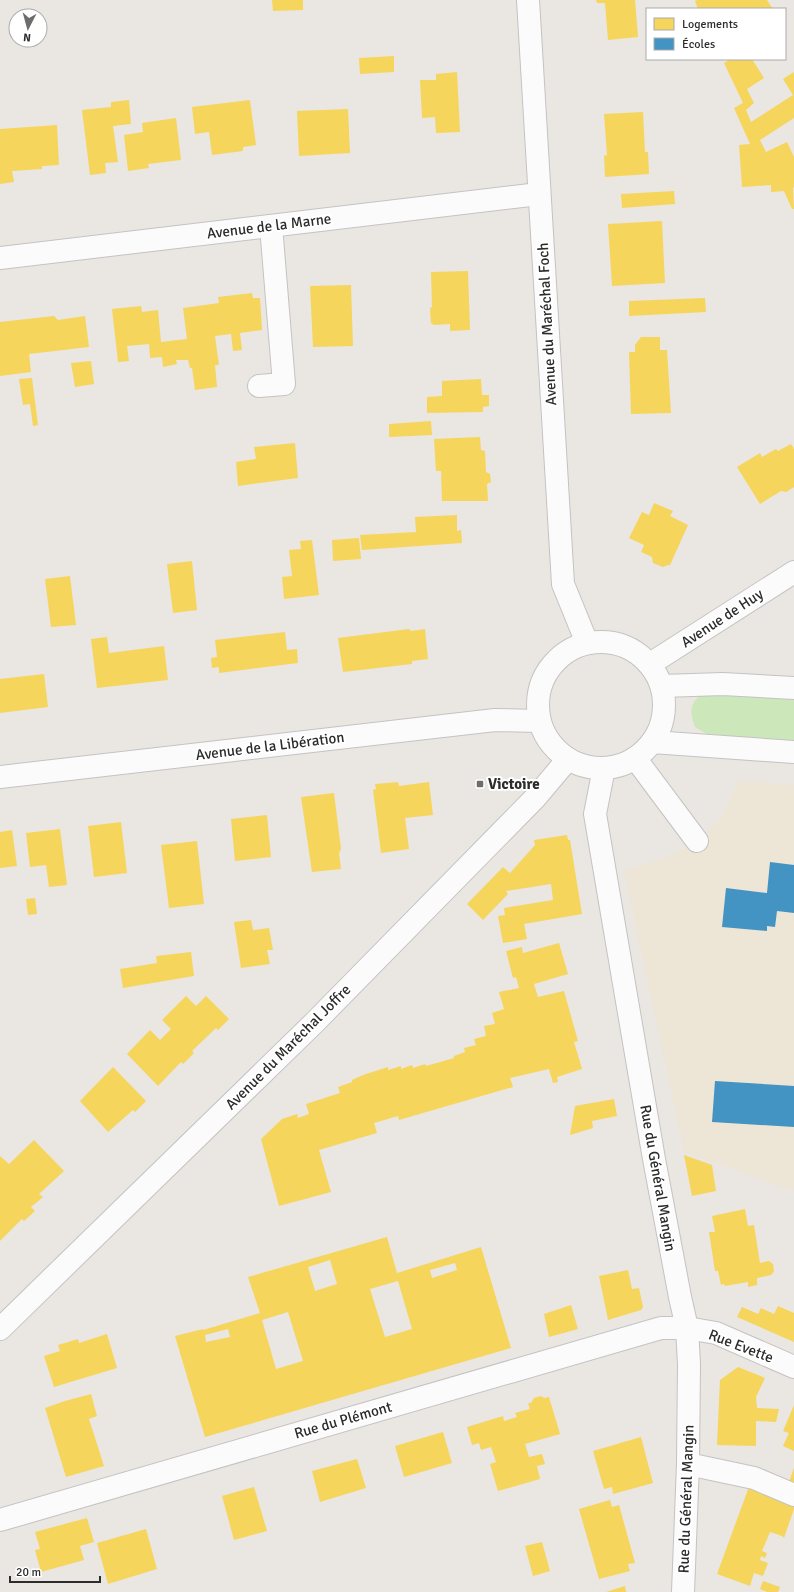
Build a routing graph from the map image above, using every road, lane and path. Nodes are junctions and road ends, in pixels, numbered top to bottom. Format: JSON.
{"nodes":[{"id":1,"x":528,"y":0,"type":"edge"},
{"id":2,"x":539,"y":194,"type":"junction"},
{"id":3,"x":271,"y":226,"type":"junction"},
{"id":4,"x":0,"y":258,"type":"edge"},
{"id":5,"x":259,"y":386,"type":"dead end"},
{"id":6,"x":794,"y":572,"type":"edge"},
{"id":7,"x":587,"y":643,"type":"junction"},
{"id":8,"x":650,"y":664,"type":"junction"},
{"id":9,"x":662,"y":686,"type":"junction"},
{"id":10,"x":794,"y":688,"type":"edge"},
{"id":11,"x":539,"y":721,"type":"junction"},
{"id":12,"x":652,"y":742,"type":"junction"},
{"id":13,"x":794,"y":752,"type":"edge"},
{"id":14,"x":635,"y":758,"type":"junction"},
{"id":15,"x":568,"y":759,"type":"junction"},
{"id":16,"x":604,"y":768,"type":"junction"},
{"id":17,"x":0,"y":777,"type":"edge"},
{"id":18,"x":697,"y":841,"type":"dead end"},
{"id":19,"x":687,"y":1328,"type":"junction"},
{"id":20,"x":0,"y":1329,"type":"edge"},
{"id":21,"x":794,"y":1367,"type":"edge"},
{"id":22,"x":688,"y":1464,"type":"junction"},
{"id":23,"x":794,"y":1495,"type":"edge"},
{"id":24,"x":0,"y":1520,"type":"edge"},
{"id":25,"x":683,"y":1592,"type":"edge"}],
"edges":[{"from":1,"to":2,"type":"street","name":"Avenue du Maréchal Foch"},
{"from":2,"to":3,"type":"street","name":"Avenue de la Marne"},
{"from":2,"to":7,"type":"street","name":"Avenue du Maréchal Foch"},
{"from":3,"to":4,"type":"street","name":"Avenue de la Marne"},
{"from":3,"to":5,"type":"street"},
{"from":6,"to":8,"type":"street","name":"Avenue de Huy"},
{"from":7,"to":8,"type":"street"},
{"from":7,"to":11,"type":"street"},
{"from":8,"to":9,"type":"street"},
{"from":9,"to":10,"type":"street"},
{"from":9,"to":12,"type":"street"},
{"from":11,"to":15,"type":"street"},
{"from":11,"to":17,"type":"street","name":"Avenue de la Libération"},
{"from":12,"to":13,"type":"street"},
{"from":12,"to":14,"type":"street"},
{"from":14,"to":16,"type":"street"},
{"from":14,"to":18,"type":"street"},
{"from":15,"to":16,"type":"street"},
{"from":15,"to":20,"type":"street","name":"Avenue du Maréchal Joffre"},
{"from":16,"to":19,"type":"street","name":"Rue du Général Mangin"},
{"from":19,"to":21,"type":"street","name":"Rue Evette"},
{"from":19,"to":22,"type":"street","name":"Rue du Général Mangin"},
{"from":19,"to":24,"type":"street","name":"Rue du Plémont"},
{"from":22,"to":23,"type":"street"},
{"from":22,"to":25,"type":"street","name":"Rue du Général Mangin"}]}
